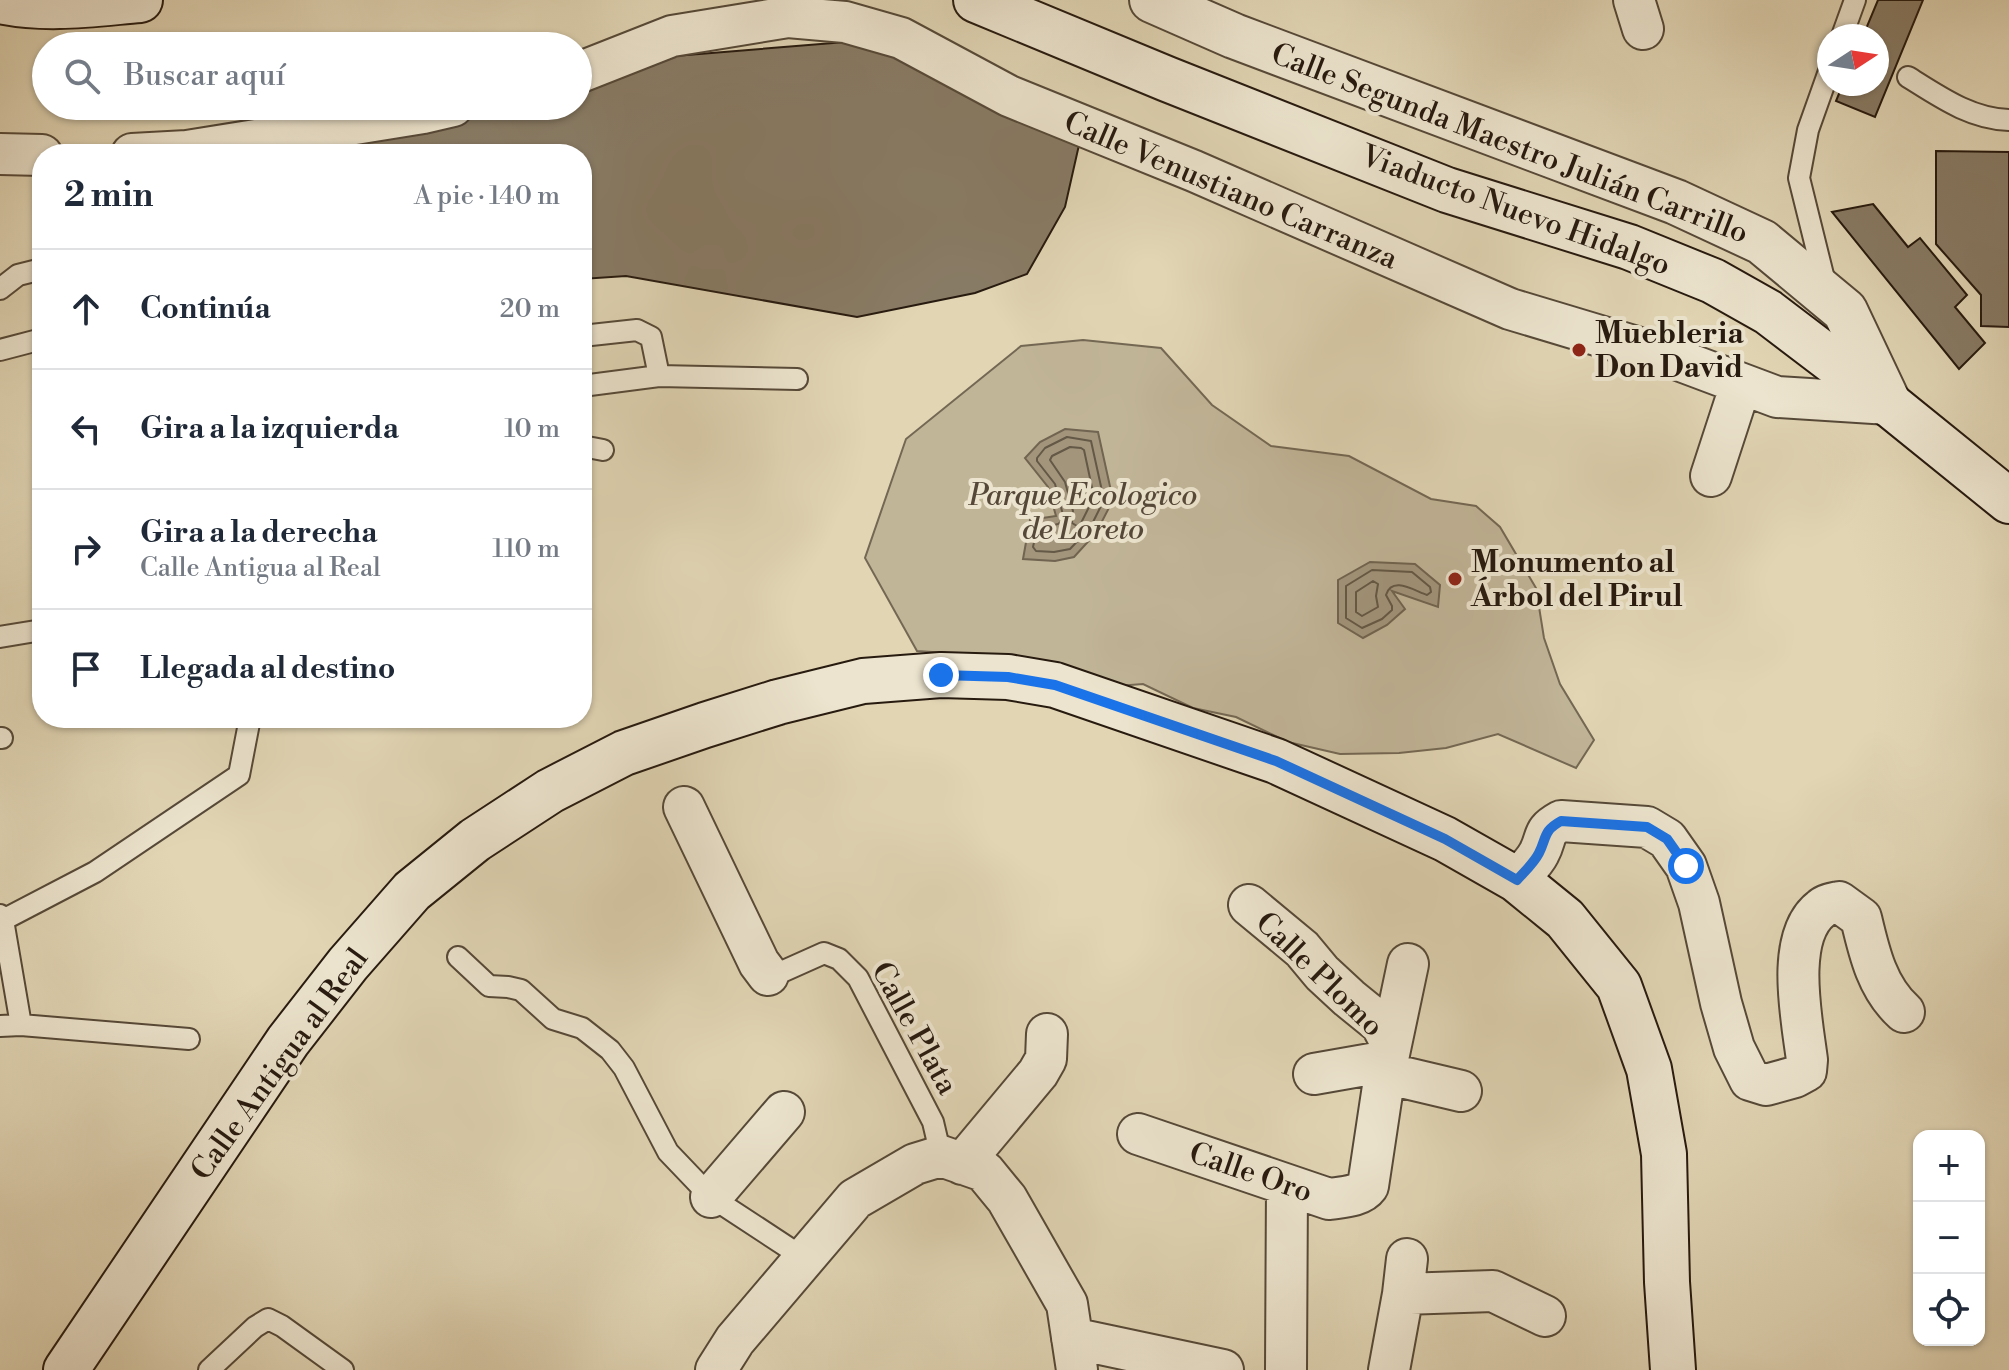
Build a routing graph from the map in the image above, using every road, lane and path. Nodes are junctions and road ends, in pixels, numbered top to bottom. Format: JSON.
{"nodes":[{"id":1,"x":140,"y":0,"type":"edge"},
{"id":2,"x":976,"y":0,"type":"edge"},
{"id":3,"x":1152,"y":0,"type":"edge"},
{"id":4,"x":1855,"y":0,"type":"edge"},
{"id":5,"x":0,"y":1,"type":"edge"},
{"id":6,"x":1846,"y":24,"type":"edge"},
{"id":7,"x":592,"y":67,"type":"edge"},
{"id":8,"x":1908,"y":77,"type":"dead end"},
{"id":9,"x":1820,"y":96,"type":"edge"},
{"id":10,"x":380,"y":120,"type":"edge"},
{"id":11,"x":2009,"y":120,"type":"edge"},
{"id":12,"x":230,"y":144,"type":"edge"},
{"id":13,"x":0,"y":154,"type":"edge"},
{"id":14,"x":32,"y":155,"type":"edge"},
{"id":15,"x":32,"y":272,"type":"edge"},
{"id":16,"x":0,"y":289,"type":"edge"},
{"id":17,"x":1828,"y":296,"type":"junction"},
{"id":18,"x":592,"y":335,"type":"edge"},
{"id":19,"x":32,"y":342,"type":"edge"},
{"id":20,"x":0,"y":350,"type":"edge"},
{"id":21,"x":659,"y":376,"type":"junction"},
{"id":22,"x":797,"y":379,"type":"dead end"},
{"id":23,"x":1741,"y":384,"type":"junction"},
{"id":24,"x":592,"y":385,"type":"edge"},
{"id":25,"x":1889,"y":404,"type":"junction"},
{"id":26,"x":592,"y":448,"type":"edge"},
{"id":27,"x":603,"y":450,"type":"dead end"},
{"id":28,"x":1711,"y":476,"type":"dead end"},
{"id":29,"x":2009,"y":501,"type":"edge"},
{"id":30,"x":32,"y":632,"type":"edge"},
{"id":31,"x":0,"y":637,"type":"edge"},
{"id":32,"x":248,"y":728,"type":"edge"},
{"id":33,"x":684,"y":807,"type":"dead end"},
{"id":34,"x":1517,"y":880,"type":"junction"},
{"id":35,"x":1249,"y":905,"type":"dead end"},
{"id":36,"x":2,"y":918,"type":"edge"},
{"id":37,"x":458,"y":957,"type":"dead end"},
{"id":38,"x":1408,"y":964,"type":"dead end"},
{"id":39,"x":768,"y":975,"type":"joint"},
{"id":40,"x":1904,"y":1012,"type":"dead end"},
{"id":41,"x":10,"y":1026,"type":"edge"},
{"id":42,"x":1047,"y":1034,"type":"dead end"},
{"id":43,"x":189,"y":1039,"type":"dead end"},
{"id":44,"x":1388,"y":1059,"type":"junction"},
{"id":45,"x":1314,"y":1074,"type":"dead end"},
{"id":46,"x":1461,"y":1091,"type":"dead end"},
{"id":47,"x":784,"y":1112,"type":"dead end"},
{"id":48,"x":1138,"y":1134,"type":"dead end"},
{"id":49,"x":952,"y":1160,"type":"junction"},
{"id":50,"x":1287,"y":1185,"type":"junction"},
{"id":51,"x":711,"y":1197,"type":"junction"},
{"id":52,"x":804,"y":1258,"type":"junction"},
{"id":53,"x":1545,"y":1316,"type":"dead end"},
{"id":54,"x":1074,"y":1354,"type":"edge"},
{"id":55,"x":66,"y":1370,"type":"edge"},
{"id":56,"x":209,"y":1370,"type":"edge"},
{"id":57,"x":343,"y":1370,"type":"edge"},
{"id":58,"x":716,"y":1370,"type":"edge"},
{"id":59,"x":1223,"y":1370,"type":"edge"},
{"id":60,"x":1286,"y":1370,"type":"edge"},
{"id":61,"x":1389,"y":1370,"type":"edge"},
{"id":62,"x":1673,"y":1370,"type":"edge"}],
"edges":[{"from":1,"to":5,"type":"main road"},
{"from":2,"to":25,"type":"main road","name":"Viaducto Nuevo Hidalgo"},
{"from":3,"to":17,"type":"main road","name":"Calle Segunda Maestro Julián Carrillo"},
{"from":4,"to":6,"type":"lane"},
{"from":7,"to":23,"type":"street","name":"Calle Venustiano Carranza"},
{"from":8,"to":11,"type":"lane"},
{"from":9,"to":17,"type":"lane"},
{"from":10,"to":12,"type":"street"},
{"from":13,"to":14,"type":"street"},
{"from":15,"to":16,"type":"lane"},
{"from":17,"to":25,"type":"main road","name":"Calle Segunda Maestro Julián Carrillo"},
{"from":18,"to":21,"type":"lane"},
{"from":19,"to":20,"type":"lane"},
{"from":21,"to":22,"type":"lane"},
{"from":21,"to":24,"type":"lane"},
{"from":23,"to":25,"type":"street","name":"Calle Venustiano Carranza"},
{"from":23,"to":28,"type":"street"},
{"from":25,"to":29,"type":"main road","name":"Viaducto Nuevo Hidalgo"},
{"from":26,"to":27,"type":"lane"},
{"from":30,"to":31,"type":"lane"},
{"from":32,"to":36,"type":"lane"},
{"from":33,"to":39,"type":"street"},
{"from":34,"to":40,"type":"street"},
{"from":34,"to":55,"type":"main road","name":"Calle Antigua al Real"},
{"from":34,"to":62,"type":"main road","name":"Calle Antigua al Real"},
{"from":35,"to":44,"type":"street","name":"Calle Plomo"},
{"from":36,"to":41,"type":"lane"},
{"from":37,"to":51,"type":"lane"},
{"from":38,"to":44,"type":"street"},
{"from":39,"to":49,"type":"lane","name":"Calle Plata"},
{"from":41,"to":43,"type":"lane"},
{"from":42,"to":49,"type":"street"},
{"from":44,"to":45,"type":"street"},
{"from":44,"to":46,"type":"street"},
{"from":44,"to":50,"type":"street","name":"Calle Oro"},
{"from":47,"to":51,"type":"street"},
{"from":48,"to":50,"type":"street","name":"Calle Oro"},
{"from":49,"to":52,"type":"street"},
{"from":49,"to":54,"type":"street"},
{"from":50,"to":60,"type":"street"},
{"from":51,"to":52,"type":"lane"},
{"from":52,"to":58,"type":"street"},
{"from":53,"to":61,"type":"street"},
{"from":54,"to":59,"type":"street"},
{"from":56,"to":57,"type":"lane"}]}
